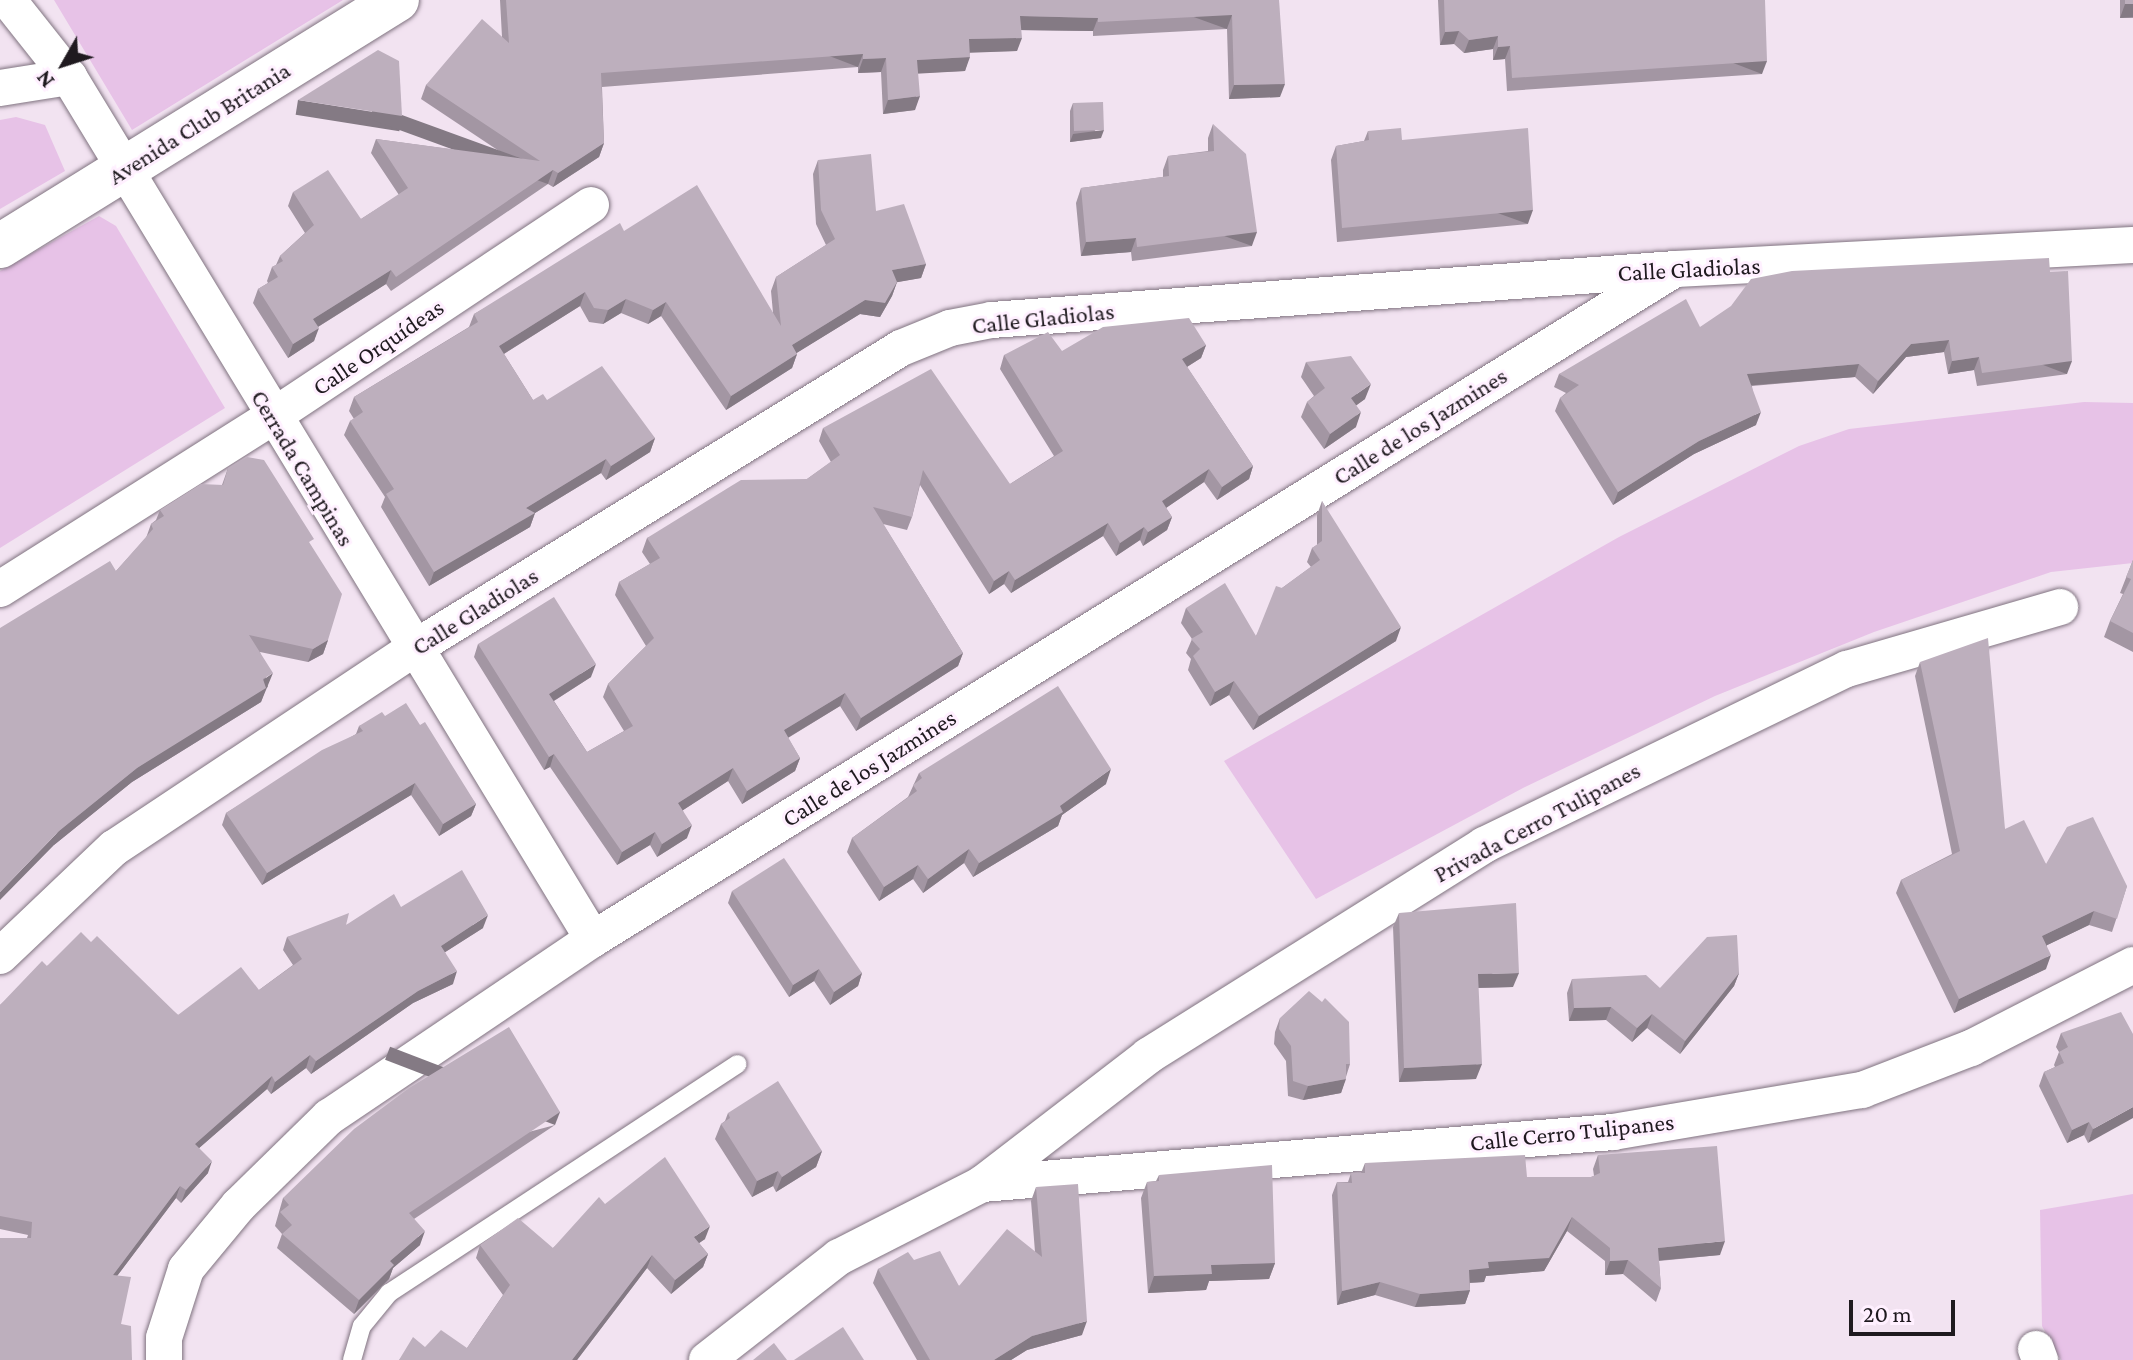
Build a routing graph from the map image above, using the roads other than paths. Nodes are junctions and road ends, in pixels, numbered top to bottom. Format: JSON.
{"nodes":[{"id":1,"x":8,"y":0,"type":"edge"},
{"id":2,"x":397,"y":0,"type":"edge"},
{"id":3,"x":69,"y":77,"type":"junction"},
{"id":4,"x":0,"y":88,"type":"edge"},
{"id":5,"x":123,"y":171,"type":"junction"},
{"id":6,"x":591,"y":205,"type":"dead end"},
{"id":7,"x":2133,"y":245,"type":"edge"},
{"id":8,"x":0,"y":246,"type":"edge"},
{"id":9,"x":1675,"y":269,"type":"junction"},
{"id":10,"x":272,"y":417,"type":"junction"},
{"id":11,"x":0,"y":589,"type":"edge"},
{"id":12,"x":2060,"y":607,"type":"dead end"},
{"id":13,"x":413,"y":649,"type":"junction"},
{"id":14,"x":593,"y":939,"type":"junction"},
{"id":15,"x":0,"y":956,"type":"edge"},
{"id":16,"x":2133,"y":965,"type":"edge"},
{"id":17,"x":737,"y":1064,"type":"dead end"},
{"id":18,"x":982,"y":1184,"type":"junction"},
{"id":19,"x":164,"y":1360,"type":"edge"},
{"id":20,"x":352,"y":1360,"type":"edge"},
{"id":21,"x":707,"y":1360,"type":"edge"}],
"edges":[{"from":1,"to":3,"type":"street","name":"Cerrada Campinas"},
{"from":2,"to":5,"type":"main road","name":"Avenida Club Britania"},
{"from":3,"to":4,"type":"street"},
{"from":3,"to":5,"type":"street","name":"Cerrada Campinas"},
{"from":5,"to":8,"type":"main road","name":"Avenida Club Britania"},
{"from":5,"to":10,"type":"street","name":"Cerrada Campinas"},
{"from":6,"to":10,"type":"street","name":"Calle Orquídeas"},
{"from":7,"to":9,"type":"street","name":"Calle Gladiolas"},
{"from":9,"to":13,"type":"street","name":"Calle Gladiolas"},
{"from":9,"to":14,"type":"street","name":"Calle de los Jazmines"},
{"from":10,"to":11,"type":"street","name":"Calle Orquídeas"},
{"from":10,"to":13,"type":"street","name":"Cerrada Campinas"},
{"from":12,"to":18,"type":"street","name":"Privada Cerro Tulipanes"},
{"from":13,"to":14,"type":"street","name":"Cerrada Campinas"},
{"from":13,"to":15,"type":"street","name":"Calle Gladiolas"},
{"from":14,"to":19,"type":"street","name":"Calle de los Jazmines"},
{"from":16,"to":18,"type":"street","name":"Calle Cerro Tulipanes"},
{"from":17,"to":20,"type":"lane"},
{"from":18,"to":21,"type":"street"}]}
